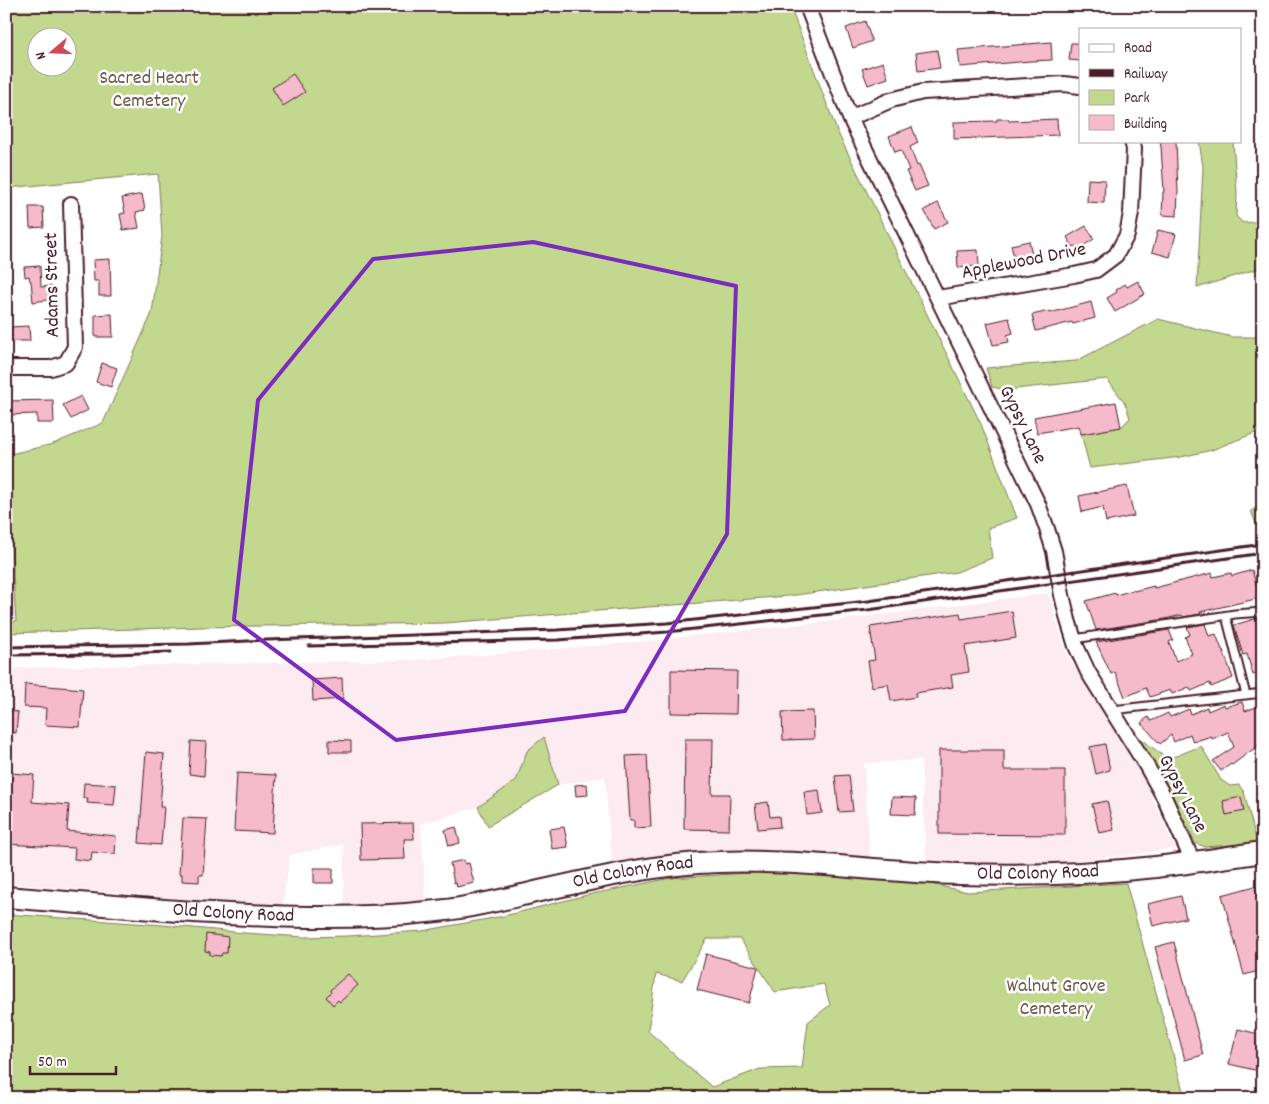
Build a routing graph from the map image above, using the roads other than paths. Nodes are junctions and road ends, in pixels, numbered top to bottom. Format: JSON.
{"nodes":[{"id":1,"x":807,"y":6,"type":"edge"},
{"id":2,"x":1079,"y":86,"type":"edge"},
{"id":3,"x":850,"y":118,"type":"junction"},
{"id":4,"x":1132,"y":142,"type":"edge"},
{"id":5,"x":71,"y":204,"type":"dead end"},
{"id":6,"x":938,"y":298,"type":"junction"},
{"id":7,"x":6,"y":368,"type":"edge"},
{"id":8,"x":1263,"y":612,"type":"edge"},
{"id":9,"x":1226,"y":616,"type":"junction"},
{"id":10,"x":1074,"y":639,"type":"junction"},
{"id":11,"x":1263,"y":693,"type":"edge"},
{"id":12,"x":1246,"y":695,"type":"junction"},
{"id":13,"x":1112,"y":710,"type":"junction"},
{"id":14,"x":1263,"y":852,"type":"edge"},
{"id":15,"x":1193,"y":862,"type":"junction"},
{"id":16,"x":6,"y":897,"type":"edge"}],
"edges":[{"from":1,"to":3,"type":"street","name":"Gypsy Lane"},
{"from":2,"to":3,"type":"street"},
{"from":3,"to":6,"type":"street","name":"Gypsy Lane"},
{"from":4,"to":6,"type":"street","name":"Applewood Drive"},
{"from":5,"to":7,"type":"street","name":"Adams Street"},
{"from":6,"to":10,"type":"street","name":"Gypsy Lane"},
{"from":8,"to":9,"type":"lane"},
{"from":9,"to":10,"type":"lane"},
{"from":9,"to":12,"type":"lane"},
{"from":10,"to":13,"type":"street","name":"Gypsy Lane"},
{"from":11,"to":12,"type":"lane"},
{"from":12,"to":13,"type":"lane"},
{"from":13,"to":15,"type":"street","name":"Gypsy Lane"},
{"from":14,"to":15,"type":"main road","name":"Old Colony Road"},
{"from":15,"to":16,"type":"main road","name":"Old Colony Road"}]}
